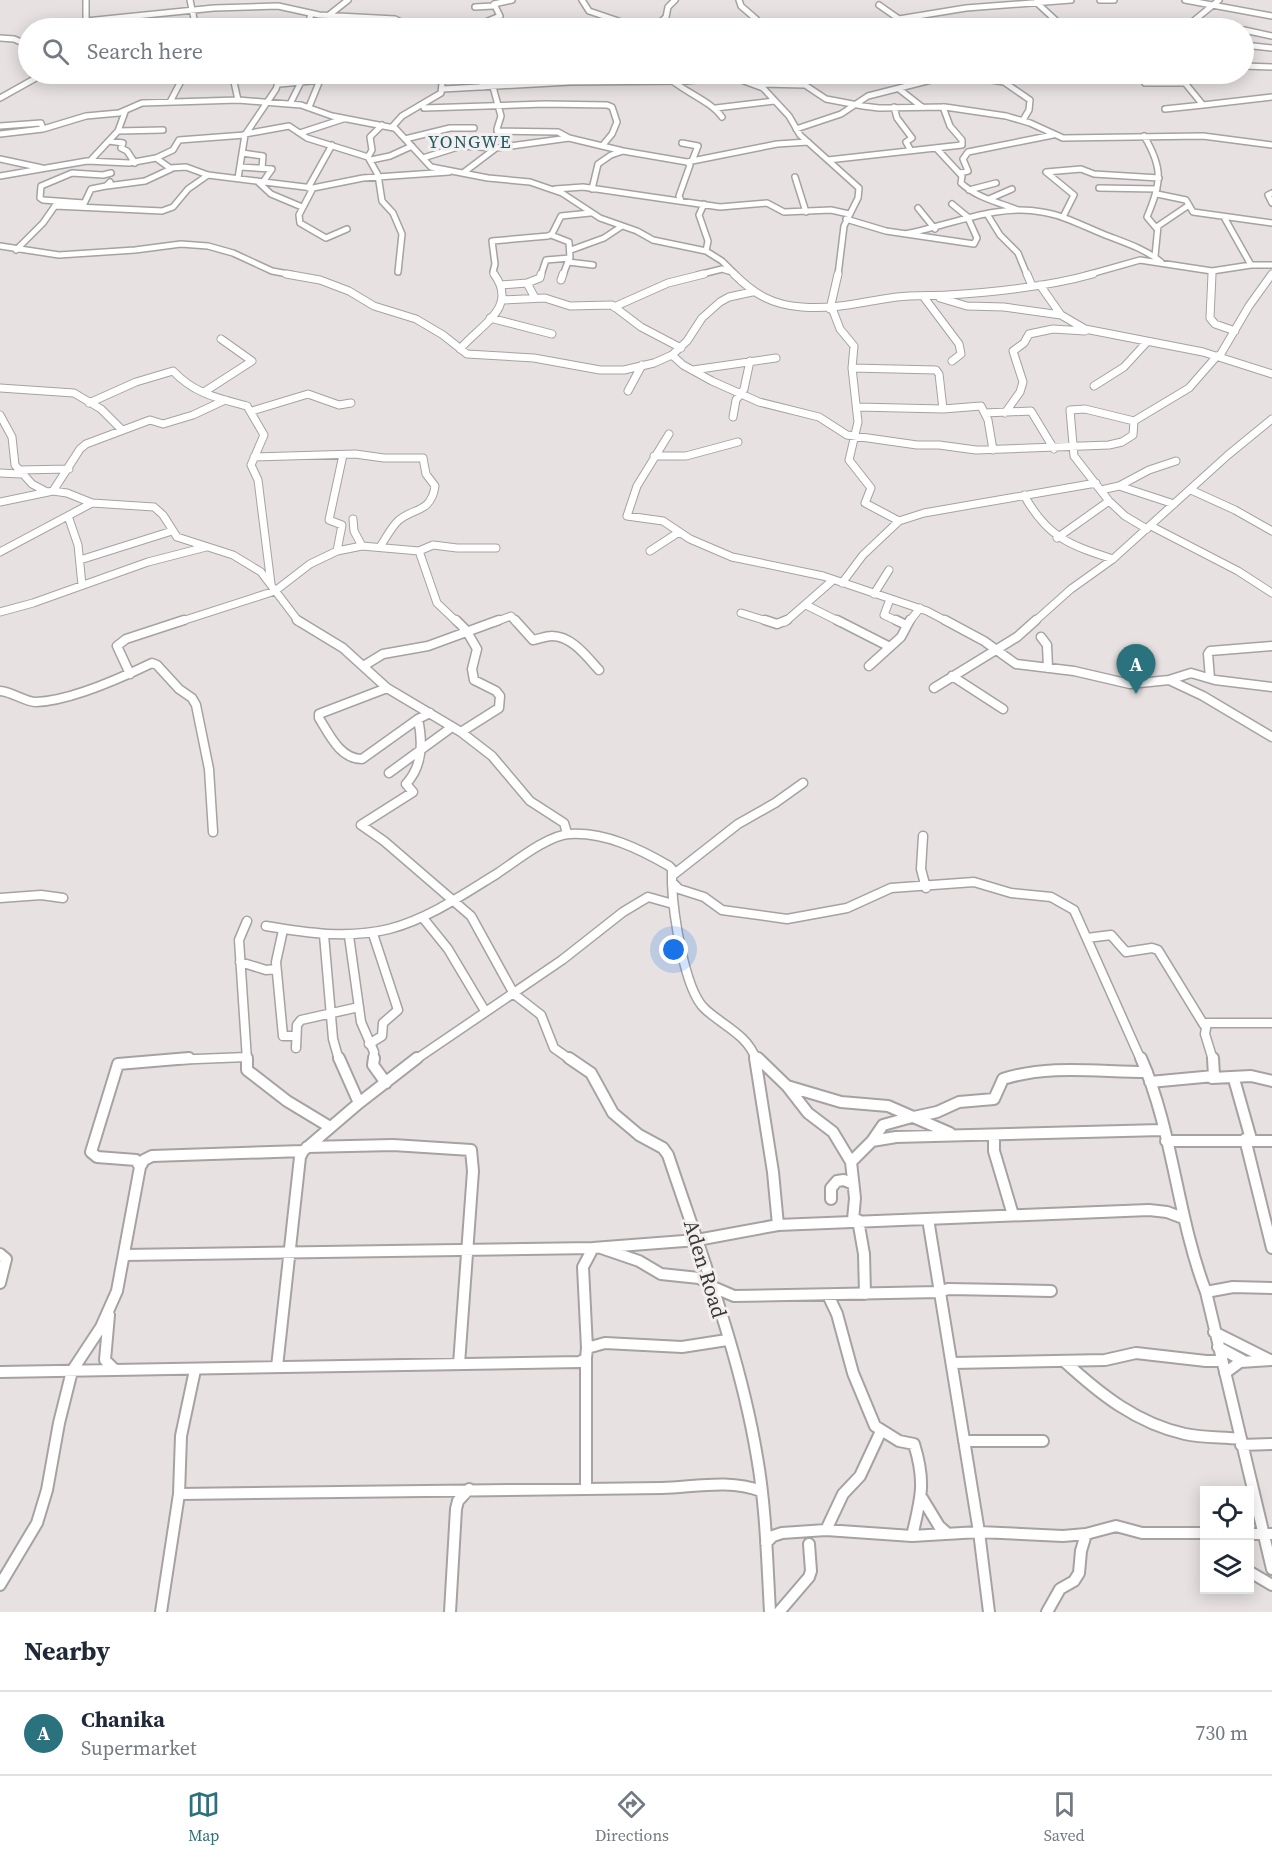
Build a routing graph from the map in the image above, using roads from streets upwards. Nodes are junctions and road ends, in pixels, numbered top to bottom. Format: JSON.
{"nodes":[{"id":1,"x":86,"y":0,"type":"edge"},
{"id":2,"x":348,"y":0,"type":"edge"},
{"id":3,"x":512,"y":0,"type":"edge"},
{"id":4,"x":582,"y":0,"type":"edge"},
{"id":5,"x":675,"y":0,"type":"edge"},
{"id":6,"x":739,"y":0,"type":"edge"},
{"id":7,"x":1071,"y":0,"type":"edge"},
{"id":8,"x":1100,"y":0,"type":"edge"},
{"id":9,"x":1114,"y":0,"type":"edge"},
{"id":10,"x":1185,"y":0,"type":"edge"},
{"id":11,"x":1219,"y":0,"type":"edge"},
{"id":12,"x":191,"y":1,"type":"edge"},
{"id":13,"x":1036,"y":2,"type":"edge"},
{"id":14,"x":265,"y":3,"type":"edge"},
{"id":15,"x":495,"y":3,"type":"edge"},
{"id":16,"x":879,"y":5,"type":"dead end"},
{"id":17,"x":1215,"y":6,"type":"junction"},
{"id":18,"x":475,"y":7,"type":"dead end"},
{"id":19,"x":214,"y":8,"type":"junction"},
{"id":20,"x":194,"y":11,"type":"junction"},
{"id":21,"x":311,"y":14,"type":"junction"},
{"id":22,"x":328,"y":15,"type":"junction"},
{"id":23,"x":1272,"y":16,"type":"edge"},
{"id":24,"x":86,"y":18,"type":"edge"},
{"id":25,"x":106,"y":18,"type":"edge"},
{"id":26,"x":195,"y":18,"type":"edge"},
{"id":27,"x":310,"y":18,"type":"edge"},
{"id":28,"x":378,"y":18,"type":"edge"},
{"id":29,"x":495,"y":18,"type":"edge"},
{"id":30,"x":610,"y":18,"type":"edge"},
{"id":31,"x":665,"y":18,"type":"edge"},
{"id":32,"x":755,"y":18,"type":"edge"},
{"id":33,"x":898,"y":18,"type":"edge"},
{"id":34,"x":905,"y":18,"type":"edge"},
{"id":35,"x":1053,"y":18,"type":"edge"},
{"id":36,"x":1197,"y":18,"type":"edge"},
{"id":37,"x":1254,"y":32,"type":"edge"},
{"id":38,"x":1272,"y":36,"type":"edge"},
{"id":39,"x":0,"y":38,"type":"edge"},
{"id":40,"x":18,"y":41,"type":"edge"},
{"id":41,"x":1254,"y":46,"type":"edge"},
{"id":42,"x":1272,"y":48,"type":"edge"},
{"id":43,"x":1254,"y":66,"type":"edge"},
{"id":44,"x":1272,"y":67,"type":"edge"},
{"id":45,"x":25,"y":84,"type":"edge"},
{"id":46,"x":179,"y":84,"type":"edge"},
{"id":47,"x":234,"y":84,"type":"edge"},
{"id":48,"x":280,"y":84,"type":"edge"},
{"id":49,"x":301,"y":84,"type":"edge"},
{"id":50,"x":318,"y":84,"type":"edge"},
{"id":51,"x":443,"y":84,"type":"edge"},
{"id":52,"x":482,"y":84,"type":"edge"},
{"id":53,"x":544,"y":84,"type":"edge"},
{"id":54,"x":674,"y":84,"type":"edge"},
{"id":55,"x":756,"y":84,"type":"joint"},
{"id":56,"x":918,"y":84,"type":"edge"},
{"id":57,"x":1008,"y":84,"type":"edge"},
{"id":58,"x":1191,"y":84,"type":"edge"},
{"id":59,"x":805,"y":85,"type":"joint"},
{"id":60,"x":518,"y":86,"type":"junction"},
{"id":61,"x":483,"y":87,"type":"junction"},
{"id":62,"x":493,"y":87,"type":"junction"},
{"id":63,"x":443,"y":89,"type":"junction"},
{"id":64,"x":899,"y":89,"type":"junction"},
{"id":65,"x":1272,"y":97,"type":"edge"},
{"id":66,"x":0,"y":98,"type":"edge"},
{"id":67,"x":238,"y":100,"type":"junction"},
{"id":68,"x":266,"y":101,"type":"junction"},
{"id":69,"x":774,"y":101,"type":"junction"},
{"id":70,"x":170,"y":102,"type":"junction"},
{"id":71,"x":290,"y":104,"type":"junction"},
{"id":72,"x":527,"y":104,"type":"junction"},
{"id":73,"x":853,"y":104,"type":"junction"},
{"id":74,"x":498,"y":105,"type":"junction"},
{"id":75,"x":1203,"y":105,"type":"junction"},
{"id":76,"x":309,"y":107,"type":"junction"},
{"id":77,"x":894,"y":107,"type":"junction"},
{"id":78,"x":943,"y":107,"type":"junction"},
{"id":79,"x":419,"y":108,"type":"junction"},
{"id":80,"x":716,"y":108,"type":"junction"},
{"id":81,"x":922,"y":108,"type":"junction"},
{"id":82,"x":1166,"y":109,"type":"dead end"},
{"id":83,"x":125,"y":112,"type":"junction"},
{"id":84,"x":722,"y":117,"type":"dead end"},
{"id":85,"x":344,"y":119,"type":"junction"},
{"id":86,"x":1023,"y":120,"type":"junction"},
{"id":87,"x":382,"y":125,"type":"junction"},
{"id":88,"x":0,"y":126,"type":"edge"},
{"id":89,"x":394,"y":128,"type":"junction"},
{"id":90,"x":474,"y":128,"type":"dead end"},
{"id":91,"x":43,"y":129,"type":"junction"},
{"id":92,"x":163,"y":129,"type":"dead end"},
{"id":93,"x":796,"y":129,"type":"junction"},
{"id":94,"x":118,"y":130,"type":"junction"},
{"id":95,"x":497,"y":131,"type":"junction"},
{"id":96,"x":300,"y":133,"type":"junction"},
{"id":97,"x":0,"y":134,"type":"edge"},
{"id":98,"x":245,"y":135,"type":"junction"},
{"id":99,"x":1053,"y":135,"type":"junction"},
{"id":100,"x":1144,"y":136,"type":"junction"},
{"id":101,"x":569,"y":138,"type":"junction"},
{"id":102,"x":405,"y":139,"type":"junction"},
{"id":103,"x":110,"y":141,"type":"junction"},
{"id":104,"x":808,"y":142,"type":"junction"},
{"id":105,"x":682,"y":143,"type":"dead end"},
{"id":106,"x":332,"y":145,"type":"junction"},
{"id":107,"x":1272,"y":145,"type":"edge"},
{"id":108,"x":412,"y":146,"type":"junction"},
{"id":109,"x":506,"y":146,"type":"junction"},
{"id":110,"x":602,"y":146,"type":"junction"},
{"id":111,"x":496,"y":148,"type":"junction"},
{"id":112,"x":936,"y":148,"type":"junction"},
{"id":113,"x":910,"y":149,"type":"junction"},
{"id":114,"x":623,"y":151,"type":"junction"},
{"id":115,"x":242,"y":153,"type":"junction"},
{"id":116,"x":156,"y":158,"type":"junction"},
{"id":117,"x":369,"y":158,"type":"junction"},
{"id":118,"x":423,"y":158,"type":"junction"},
{"id":119,"x":0,"y":159,"type":"edge"},
{"id":120,"x":828,"y":160,"type":"junction"},
{"id":121,"x":90,"y":161,"type":"junction"},
{"id":122,"x":689,"y":161,"type":"junction"},
{"id":123,"x":135,"y":162,"type":"junction"},
{"id":124,"x":116,"y":164,"type":"junction"},
{"id":125,"x":174,"y":168,"type":"junction"},
{"id":126,"x":240,"y":168,"type":"junction"},
{"id":127,"x":262,"y":168,"type":"junction"},
{"id":128,"x":46,"y":169,"type":"junction"},
{"id":129,"x":452,"y":171,"type":"junction"},
{"id":130,"x":111,"y":173,"type":"junction"},
{"id":131,"x":463,"y":173,"type":"junction"},
{"id":132,"x":960,"y":173,"type":"junction"},
{"id":133,"x":208,"y":175,"type":"junction"},
{"id":134,"x":0,"y":176,"type":"edge"},
{"id":135,"x":378,"y":177,"type":"junction"},
{"id":136,"x":795,"y":177,"type":"dead end"},
{"id":137,"x":238,"y":178,"type":"junction"},
{"id":138,"x":1159,"y":178,"type":"junction"},
{"id":139,"x":260,"y":181,"type":"junction"},
{"id":140,"x":996,"y":183,"type":"dead end"},
{"id":141,"x":107,"y":186,"type":"junction"},
{"id":142,"x":310,"y":188,"type":"junction"},
{"id":143,"x":1099,"y":188,"type":"dead end"},
{"id":144,"x":551,"y":189,"type":"junction"},
{"id":145,"x":592,"y":189,"type":"junction"},
{"id":146,"x":1012,"y":189,"type":"dead end"},
{"id":147,"x":969,"y":190,"type":"junction"},
{"id":148,"x":1157,"y":191,"type":"junction"},
{"id":149,"x":1272,"y":193,"type":"edge"},
{"id":150,"x":989,"y":199,"type":"junction"},
{"id":151,"x":681,"y":201,"type":"junction"},
{"id":152,"x":57,"y":203,"type":"junction"},
{"id":153,"x":1272,"y":203,"type":"edge"},
{"id":154,"x":704,"y":204,"type":"junction"},
{"id":155,"x":952,"y":204,"type":"dead end"},
{"id":156,"x":83,"y":205,"type":"junction"},
{"id":157,"x":1189,"y":206,"type":"junction"},
{"id":158,"x":302,"y":207,"type":"junction"},
{"id":159,"x":918,"y":208,"type":"dead end"},
{"id":160,"x":1018,"y":210,"type":"junction"},
{"id":161,"x":806,"y":212,"type":"junction"},
{"id":162,"x":591,"y":213,"type":"junction"},
{"id":163,"x":987,"y":214,"type":"junction"},
{"id":164,"x":847,"y":217,"type":"junction"},
{"id":165,"x":1063,"y":217,"type":"junction"},
{"id":166,"x":1224,"y":217,"type":"junction"},
{"id":167,"x":969,"y":218,"type":"junction"},
{"id":168,"x":1272,"y":224,"type":"edge"},
{"id":169,"x":622,"y":226,"type":"junction"},
{"id":170,"x":347,"y":229,"type":"dead end"},
{"id":171,"x":935,"y":229,"type":"junction"},
{"id":172,"x":1157,"y":229,"type":"junction"},
{"id":173,"x":905,"y":234,"type":"junction"},
{"id":174,"x":551,"y":235,"type":"junction"},
{"id":175,"x":0,"y":246,"type":"edge"},
{"id":176,"x":16,"y":250,"type":"junction"},
{"id":177,"x":571,"y":250,"type":"junction"},
{"id":178,"x":706,"y":251,"type":"junction"},
{"id":179,"x":1155,"y":256,"type":"junction"},
{"id":180,"x":569,"y":260,"type":"junction"},
{"id":181,"x":1162,"y":262,"type":"junction"},
{"id":182,"x":593,"y":265,"type":"dead end"},
{"id":183,"x":722,"y":265,"type":"junction"},
{"id":184,"x":1251,"y":265,"type":"junction"},
{"id":185,"x":1272,"y":265,"type":"edge"},
{"id":186,"x":1212,"y":271,"type":"junction"},
{"id":187,"x":398,"y":272,"type":"dead end"},
{"id":188,"x":1272,"y":274,"type":"edge"},
{"id":189,"x":561,"y":280,"type":"dead end"},
{"id":190,"x":527,"y":283,"type":"junction"},
{"id":191,"x":501,"y":285,"type":"junction"},
{"id":192,"x":1040,"y":285,"type":"junction"},
{"id":193,"x":1032,"y":286,"type":"junction"},
{"id":194,"x":752,"y":292,"type":"junction"},
{"id":195,"x":923,"y":296,"type":"junction"},
{"id":196,"x":931,"y":296,"type":"junction"},
{"id":197,"x":535,"y":298,"type":"junction"},
{"id":198,"x":502,"y":300,"type":"junction"},
{"id":199,"x":614,"y":307,"type":"junction"},
{"id":200,"x":831,"y":309,"type":"junction"},
{"id":201,"x":1061,"y":315,"type":"junction"},
{"id":202,"x":490,"y":318,"type":"junction"},
{"id":203,"x":1091,"y":331,"type":"junction"},
{"id":204,"x":1235,"y":331,"type":"junction"},
{"id":205,"x":552,"y":334,"type":"dead end"},
{"id":206,"x":221,"y":339,"type":"dead end"},
{"id":207,"x":1147,"y":342,"type":"junction"},
{"id":208,"x":681,"y":348,"type":"junction"},
{"id":209,"x":460,"y":349,"type":"junction"},
{"id":210,"x":672,"y":355,"type":"junction"},
{"id":211,"x":1218,"y":356,"type":"junction"},
{"id":212,"x":776,"y":358,"type":"dead end"},
{"id":213,"x":750,"y":361,"type":"junction"},
{"id":214,"x":952,"y":361,"type":"dead end"},
{"id":215,"x":642,"y":365,"type":"junction"},
{"id":216,"x":852,"y":368,"type":"junction"},
{"id":217,"x":692,"y":370,"type":"junction"},
{"id":218,"x":1272,"y":374,"type":"edge"},
{"id":219,"x":1094,"y":386,"type":"dead end"},
{"id":220,"x":0,"y":388,"type":"edge"},
{"id":221,"x":627,"y":391,"type":"dead end"},
{"id":222,"x":204,"y":392,"type":"junction"},
{"id":223,"x":741,"y":393,"type":"junction"},
{"id":224,"x":225,"y":400,"type":"junction"},
{"id":225,"x":89,"y":403,"type":"junction"},
{"id":226,"x":351,"y":403,"type":"dead end"},
{"id":227,"x":857,"y":407,"type":"junction"},
{"id":228,"x":943,"y":409,"type":"junction"},
{"id":229,"x":252,"y":411,"type":"junction"},
{"id":230,"x":1005,"y":413,"type":"junction"},
{"id":231,"x":985,"y":414,"type":"junction"},
{"id":232,"x":1,"y":417,"type":"edge"},
{"id":233,"x":733,"y":417,"type":"dead end"},
{"id":234,"x":1272,"y":419,"type":"edge"},
{"id":235,"x":1134,"y":421,"type":"junction"},
{"id":236,"x":122,"y":430,"type":"junction"},
{"id":237,"x":669,"y":434,"type":"dead end"},
{"id":238,"x":856,"y":435,"type":"junction"},
{"id":239,"x":738,"y":442,"type":"dead end"},
{"id":240,"x":1055,"y":449,"type":"junction"},
{"id":241,"x":993,"y":450,"type":"junction"},
{"id":242,"x":1073,"y":452,"type":"junction"},
{"id":243,"x":343,"y":455,"type":"junction"},
{"id":244,"x":654,"y":456,"type":"junction"},
{"id":245,"x":254,"y":457,"type":"junction"},
{"id":246,"x":1176,"y":461,"type":"dead end"},
{"id":247,"x":69,"y":469,"type":"junction"},
{"id":248,"x":20,"y":472,"type":"junction"},
{"id":249,"x":0,"y":473,"type":"edge"},
{"id":250,"x":1096,"y":483,"type":"junction"},
{"id":251,"x":1119,"y":486,"type":"junction"},
{"id":252,"x":1191,"y":489,"type":"junction"},
{"id":253,"x":1101,"y":490,"type":"junction"},
{"id":254,"x":45,"y":491,"type":"junction"},
{"id":255,"x":53,"y":491,"type":"junction"},
{"id":256,"x":1024,"y":495,"type":"junction"},
{"id":257,"x":1108,"y":501,"type":"junction"},
{"id":258,"x":0,"y":502,"type":"edge"},
{"id":259,"x":92,"y":502,"type":"junction"},
{"id":260,"x":1174,"y":504,"type":"junction"},
{"id":261,"x":68,"y":516,"type":"junction"},
{"id":262,"x":353,"y":519,"type":"dead end"},
{"id":263,"x":898,"y":521,"type":"junction"},
{"id":264,"x":1149,"y":528,"type":"junction"},
{"id":265,"x":172,"y":531,"type":"junction"},
{"id":266,"x":1272,"y":531,"type":"edge"},
{"id":267,"x":679,"y":532,"type":"junction"},
{"id":268,"x":1057,"y":538,"type":"junction"},
{"id":269,"x":194,"y":544,"type":"junction"},
{"id":270,"x":362,"y":546,"type":"junction"},
{"id":271,"x":206,"y":547,"type":"junction"},
{"id":272,"x":380,"y":547,"type":"junction"},
{"id":273,"x":496,"y":548,"type":"dead end"},
{"id":274,"x":337,"y":551,"type":"junction"},
{"id":275,"x":419,"y":551,"type":"junction"},
{"id":276,"x":650,"y":551,"type":"dead end"},
{"id":277,"x":0,"y":552,"type":"edge"},
{"id":278,"x":181,"y":555,"type":"junction"},
{"id":279,"x":1113,"y":559,"type":"junction"},
{"id":280,"x":80,"y":560,"type":"junction"},
{"id":281,"x":889,"y":570,"type":"dead end"},
{"id":282,"x":833,"y":580,"type":"junction"},
{"id":283,"x":842,"y":583,"type":"junction"},
{"id":284,"x":82,"y":585,"type":"junction"},
{"id":285,"x":273,"y":588,"type":"junction"},
{"id":286,"x":1272,"y":593,"type":"edge"},
{"id":287,"x":874,"y":594,"type":"junction"},
{"id":288,"x":890,"y":599,"type":"junction"},
{"id":289,"x":806,"y":605,"type":"junction"},
{"id":290,"x":920,"y":608,"type":"junction"},
{"id":291,"x":0,"y":612,"type":"edge"},
{"id":292,"x":741,"y":614,"type":"dead end"},
{"id":293,"x":906,"y":625,"type":"junction"},
{"id":294,"x":466,"y":630,"type":"junction"},
{"id":295,"x":1041,"y":637,"type":"dead end"},
{"id":296,"x":1272,"y":646,"type":"edge"},
{"id":297,"x":890,"y":647,"type":"junction"},
{"id":298,"x":996,"y":650,"type":"junction"},
{"id":299,"x":365,"y":665,"type":"junction"},
{"id":300,"x":869,"y":666,"type":"dead end"},
{"id":301,"x":1048,"y":668,"type":"junction"},
{"id":302,"x":599,"y":670,"type":"dead end"},
{"id":303,"x":130,"y":674,"type":"junction"},
{"id":304,"x":952,"y":676,"type":"junction"},
{"id":305,"x":1210,"y":678,"type":"junction"},
{"id":306,"x":1169,"y":680,"type":"junction"},
{"id":307,"x":1272,"y":687,"type":"edge"},
{"id":308,"x":387,"y":688,"type":"junction"},
{"id":309,"x":934,"y":688,"type":"dead end"},
{"id":310,"x":0,"y":691,"type":"edge"},
{"id":311,"x":1003,"y":709,"type":"dead end"},
{"id":312,"x":430,"y":713,"type":"junction"},
{"id":313,"x":418,"y":718,"type":"junction"},
{"id":314,"x":452,"y":727,"type":"junction"},
{"id":315,"x":461,"y":732,"type":"junction"},
{"id":316,"x":1272,"y":737,"type":"edge"},
{"id":317,"x":422,"y":747,"type":"junction"},
{"id":318,"x":389,"y":773,"type":"dead end"},
{"id":319,"x":803,"y":783,"type":"dead end"},
{"id":320,"x":213,"y":832,"type":"dead end"},
{"id":321,"x":567,"y":833,"type":"junction"},
{"id":322,"x":923,"y":836,"type":"dead end"},
{"id":323,"x":673,"y":879,"type":"junction"},
{"id":324,"x":926,"y":888,"type":"junction"},
{"id":325,"x":0,"y":898,"type":"edge"},
{"id":326,"x":63,"y":898,"type":"dead end"},
{"id":327,"x":454,"y":901,"type":"junction"},
{"id":328,"x":673,"y":904,"type":"junction"},
{"id":329,"x":423,"y":918,"type":"junction"},
{"id":330,"x":247,"y":921,"type":"dead end"},
{"id":331,"x":266,"y":926,"type":"dead end"},
{"id":332,"x":283,"y":930,"type":"junction"},
{"id":333,"x":373,"y":934,"type":"junction"},
{"id":334,"x":324,"y":935,"type":"junction"},
{"id":335,"x":350,"y":936,"type":"junction"},
{"id":336,"x":1087,"y":938,"type":"junction"},
{"id":337,"x":240,"y":962,"type":"junction"},
{"id":338,"x":276,"y":969,"type":"junction"},
{"id":339,"x":514,"y":993,"type":"junction"},
{"id":340,"x":359,"y":1007,"type":"junction"},
{"id":341,"x":485,"y":1011,"type":"junction"},
{"id":342,"x":330,"y":1013,"type":"junction"},
{"id":343,"x":1272,"y":1023,"type":"edge"},
{"id":344,"x":1204,"y":1025,"type":"junction"},
{"id":345,"x":296,"y":1036,"type":"junction"},
{"id":346,"x":369,"y":1044,"type":"junction"},
{"id":347,"x":296,"y":1048,"type":"dead end"},
{"id":348,"x":756,"y":1056,"type":"junction"},
{"id":349,"x":247,"y":1057,"type":"junction"},
{"id":350,"x":1148,"y":1077,"type":"junction"},
{"id":351,"x":1212,"y":1078,"type":"junction"},
{"id":352,"x":1234,"y":1079,"type":"junction"},
{"id":353,"x":1272,"y":1081,"type":"edge"},
{"id":354,"x":386,"y":1083,"type":"junction"},
{"id":355,"x":787,"y":1086,"type":"junction"},
{"id":356,"x":359,"y":1103,"type":"junction"},
{"id":357,"x":913,"y":1117,"type":"junction"},
{"id":358,"x":330,"y":1127,"type":"junction"},
{"id":359,"x":1162,"y":1130,"type":"junction"},
{"id":360,"x":994,"y":1135,"type":"junction"},
{"id":361,"x":959,"y":1136,"type":"junction"},
{"id":362,"x":1248,"y":1139,"type":"junction"},
{"id":363,"x":873,"y":1141,"type":"junction"},
{"id":364,"x":1166,"y":1141,"type":"junction"},
{"id":365,"x":1272,"y":1141,"type":"edge"},
{"id":366,"x":305,"y":1149,"type":"junction"},
{"id":367,"x":851,"y":1162,"type":"junction"},
{"id":368,"x":140,"y":1167,"type":"junction"},
{"id":369,"x":853,"y":1184,"type":"junction"},
{"id":370,"x":831,"y":1199,"type":"dead end"},
{"id":371,"x":777,"y":1213,"type":"junction"},
{"id":372,"x":1013,"y":1215,"type":"junction"},
{"id":373,"x":1183,"y":1218,"type":"junction"},
{"id":374,"x":928,"y":1219,"type":"junction"},
{"id":375,"x":856,"y":1220,"type":"junction"},
{"id":376,"x":778,"y":1225,"type":"junction"},
{"id":377,"x":1269,"y":1226,"type":"edge"},
{"id":378,"x":765,"y":1227,"type":"junction"},
{"id":379,"x":697,"y":1240,"type":"junction"},
{"id":380,"x":595,"y":1247,"type":"junction"},
{"id":381,"x":1272,"y":1248,"type":"edge"},
{"id":382,"x":469,"y":1249,"type":"junction"},
{"id":383,"x":288,"y":1252,"type":"junction"},
{"id":384,"x":0,"y":1254,"type":"edge"},
{"id":385,"x":124,"y":1255,"type":"junction"},
{"id":386,"x":0,"y":1283,"type":"edge"},
{"id":387,"x":713,"y":1286,"type":"junction"},
{"id":388,"x":1272,"y":1288,"type":"edge"},
{"id":389,"x":1051,"y":1291,"type":"dead end"},
{"id":390,"x":939,"y":1292,"type":"junction"},
{"id":391,"x":1206,"y":1292,"type":"junction"},
{"id":392,"x":865,"y":1294,"type":"junction"},
{"id":393,"x":828,"y":1295,"type":"junction"},
{"id":394,"x":734,"y":1296,"type":"junction"},
{"id":395,"x":716,"y":1302,"type":"junction"},
{"id":396,"x":111,"y":1305,"type":"junction"},
{"id":397,"x":1214,"y":1332,"type":"junction"},
{"id":398,"x":727,"y":1340,"type":"junction"},
{"id":399,"x":1218,"y":1347,"type":"junction"},
{"id":400,"x":586,"y":1353,"type":"junction"},
{"id":401,"x":1064,"y":1360,"type":"junction"},
{"id":402,"x":1243,"y":1360,"type":"junction"},
{"id":403,"x":1271,"y":1360,"type":"edge"},
{"id":404,"x":952,"y":1363,"type":"junction"},
{"id":405,"x":459,"y":1364,"type":"junction"},
{"id":406,"x":277,"y":1367,"type":"junction"},
{"id":407,"x":1224,"y":1367,"type":"junction"},
{"id":408,"x":114,"y":1370,"type":"junction"},
{"id":409,"x":195,"y":1370,"type":"junction"},
{"id":410,"x":72,"y":1371,"type":"junction"},
{"id":411,"x":0,"y":1372,"type":"edge"},
{"id":412,"x":881,"y":1431,"type":"junction"},
{"id":413,"x":964,"y":1441,"type":"junction"},
{"id":414,"x":1043,"y":1441,"type":"dead end"},
{"id":415,"x":1241,"y":1442,"type":"junction"},
{"id":416,"x":1272,"y":1444,"type":"edge"},
{"id":417,"x":586,"y":1487,"type":"junction"},
{"id":418,"x":469,"y":1489,"type":"junction"},
{"id":419,"x":761,"y":1491,"type":"junction"},
{"id":420,"x":179,"y":1494,"type":"junction"},
{"id":421,"x":922,"y":1498,"type":"junction"},
{"id":422,"x":825,"y":1530,"type":"junction"},
{"id":423,"x":979,"y":1532,"type":"junction"},
{"id":424,"x":1200,"y":1533,"type":"edge"},
{"id":425,"x":948,"y":1534,"type":"junction"},
{"id":426,"x":1086,"y":1534,"type":"junction"},
{"id":427,"x":1261,"y":1534,"type":"edge"},
{"id":428,"x":912,"y":1536,"type":"junction"},
{"id":429,"x":766,"y":1543,"type":"junction"},
{"id":430,"x":809,"y":1544,"type":"dead end"},
{"id":431,"x":1272,"y":1569,"type":"edge"},
{"id":432,"x":1254,"y":1574,"type":"edge"},
{"id":433,"x":0,"y":1585,"type":"edge"},
{"id":434,"x":1272,"y":1585,"type":"edge"},
{"id":435,"x":160,"y":1612,"type":"edge"},
{"id":436,"x":450,"y":1612,"type":"edge"},
{"id":437,"x":770,"y":1612,"type":"edge"},
{"id":438,"x":779,"y":1612,"type":"edge"},
{"id":439,"x":989,"y":1612,"type":"edge"},
{"id":440,"x":1047,"y":1612,"type":"edge"}],
"edges":[{"from":1,"to":24,"type":"street"},
{"from":2,"to":22,"type":"street"},
{"from":3,"to":15,"type":"street"},
{"from":4,"to":30,"type":"street"},
{"from":5,"to":31,"type":"street"},
{"from":6,"to":32,"type":"street"},
{"from":7,"to":13,"type":"street"},
{"from":8,"to":9,"type":"street"},
{"from":10,"to":17,"type":"street"},
{"from":11,"to":17,"type":"street"},
{"from":12,"to":19,"type":"street"},
{"from":12,"to":20,"type":"street"},
{"from":13,"to":34,"type":"street"},
{"from":13,"to":35,"type":"street"},
{"from":14,"to":19,"type":"street"},
{"from":14,"to":21,"type":"street"},
{"from":15,"to":18,"type":"street"},
{"from":15,"to":29,"type":"street"},
{"from":16,"to":33,"type":"street"},
{"from":17,"to":23,"type":"street"},
{"from":17,"to":36,"type":"street"},
{"from":19,"to":20,"type":"street"},
{"from":20,"to":25,"type":"street"},
{"from":20,"to":26,"type":"street"},
{"from":21,"to":22,"type":"street"},
{"from":21,"to":27,"type":"street"},
{"from":22,"to":28,"type":"street"},
{"from":37,"to":38,"type":"street"},
{"from":39,"to":40,"type":"street"},
{"from":41,"to":42,"type":"street"},
{"from":43,"to":44,"type":"street"},
{"from":45,"to":66,"type":"street"},
{"from":46,"to":70,"type":"street"},
{"from":47,"to":67,"type":"street"},
{"from":48,"to":68,"type":"street"},
{"from":49,"to":71,"type":"street"},
{"from":50,"to":76,"type":"street"},
{"from":51,"to":63,"type":"street"},
{"from":52,"to":61,"type":"street"},
{"from":53,"to":60,"type":"street"},
{"from":54,"to":80,"type":"street"},
{"from":55,"to":59,"type":"street"},
{"from":55,"to":69,"type":"street"},
{"from":56,"to":64,"type":"street"},
{"from":57,"to":86,"type":"street"},
{"from":58,"to":75,"type":"street"},
{"from":59,"to":73,"type":"street"},
{"from":60,"to":62,"type":"street"},
{"from":60,"to":72,"type":"street"},
{"from":61,"to":62,"type":"street"},
{"from":61,"to":63,"type":"street"},
{"from":62,"to":74,"type":"street"},
{"from":63,"to":79,"type":"street"},
{"from":64,"to":73,"type":"street"},
{"from":64,"to":81,"type":"street"},
{"from":65,"to":75,"type":"street"},
{"from":67,"to":68,"type":"street"},
{"from":67,"to":70,"type":"street"},
{"from":68,"to":71,"type":"street"},
{"from":68,"to":98,"type":"street"},
{"from":69,"to":80,"type":"street"},
{"from":69,"to":93,"type":"street"},
{"from":70,"to":83,"type":"street"},
{"from":71,"to":76,"type":"street"},
{"from":72,"to":74,"type":"street"},
{"from":72,"to":110,"type":"street"},
{"from":73,"to":77,"type":"street"},
{"from":73,"to":93,"type":"street"},
{"from":74,"to":79,"type":"street"},
{"from":74,"to":95,"type":"street"},
{"from":75,"to":82,"type":"street"},
{"from":76,"to":85,"type":"street"},
{"from":77,"to":81,"type":"street"},
{"from":77,"to":113,"type":"street"},
{"from":78,"to":81,"type":"street"},
{"from":78,"to":86,"type":"street"},
{"from":78,"to":112,"type":"street"},
{"from":79,"to":89,"type":"street"},
{"from":80,"to":84,"type":"street"},
{"from":83,"to":91,"type":"street"},
{"from":83,"to":94,"type":"street"},
{"from":85,"to":87,"type":"street"},
{"from":85,"to":96,"type":"street"},
{"from":86,"to":99,"type":"street"},
{"from":87,"to":89,"type":"street"},
{"from":87,"to":117,"type":"street"},
{"from":88,"to":91,"type":"street"},
{"from":89,"to":102,"type":"street"},
{"from":90,"to":102,"type":"street"},
{"from":91,"to":97,"type":"street"},
{"from":92,"to":94,"type":"street"},
{"from":93,"to":104,"type":"street"},
{"from":94,"to":103,"type":"street"},
{"from":95,"to":101,"type":"street"},
{"from":95,"to":109,"type":"street"},
{"from":96,"to":98,"type":"street"},
{"from":96,"to":106,"type":"street"},
{"from":98,"to":115,"type":"street"},
{"from":98,"to":116,"type":"street"},
{"from":99,"to":100,"type":"street"},
{"from":99,"to":132,"type":"street"},
{"from":100,"to":107,"type":"street"},
{"from":100,"to":138,"type":"street"},
{"from":101,"to":109,"type":"street"},
{"from":101,"to":110,"type":"street"},
{"from":102,"to":108,"type":"street"},
{"from":103,"to":121,"type":"street"},
{"from":103,"to":123,"type":"street"},
{"from":104,"to":120,"type":"street"},
{"from":104,"to":122,"type":"street"},
{"from":105,"to":122,"type":"street"},
{"from":106,"to":117,"type":"street"},
{"from":106,"to":142,"type":"street"},
{"from":108,"to":117,"type":"street"},
{"from":108,"to":118,"type":"street"},
{"from":109,"to":111,"type":"street"},
{"from":110,"to":114,"type":"street"},
{"from":111,"to":118,"type":"street"},
{"from":111,"to":131,"type":"street"},
{"from":112,"to":113,"type":"street"},
{"from":112,"to":132,"type":"street"},
{"from":113,"to":120,"type":"street"},
{"from":114,"to":122,"type":"street"},
{"from":114,"to":145,"type":"street"},
{"from":115,"to":126,"type":"street"},
{"from":115,"to":127,"type":"street"},
{"from":116,"to":123,"type":"street"},
{"from":116,"to":125,"type":"street"},
{"from":117,"to":135,"type":"street"},
{"from":118,"to":129,"type":"street"},
{"from":119,"to":128,"type":"street"},
{"from":120,"to":164,"type":"street"},
{"from":121,"to":124,"type":"street"},
{"from":121,"to":128,"type":"street"},
{"from":122,"to":151,"type":"street"},
{"from":123,"to":124,"type":"street"},
{"from":124,"to":130,"type":"street"},
{"from":125,"to":133,"type":"street"},
{"from":125,"to":141,"type":"street"},
{"from":126,"to":127,"type":"street"},
{"from":126,"to":137,"type":"street"},
{"from":127,"to":139,"type":"street"},
{"from":128,"to":134,"type":"street"},
{"from":129,"to":131,"type":"street"},
{"from":129,"to":135,"type":"street"},
{"from":130,"to":141,"type":"street"},
{"from":130,"to":152,"type":"street"},
{"from":131,"to":144,"type":"street"},
{"from":132,"to":147,"type":"street"},
{"from":133,"to":137,"type":"street"},
{"from":133,"to":156,"type":"street"},
{"from":135,"to":142,"type":"street"},
{"from":135,"to":187,"type":"street"},
{"from":136,"to":161,"type":"street"},
{"from":137,"to":139,"type":"street"},
{"from":138,"to":148,"type":"street"},
{"from":138,"to":165,"type":"street"},
{"from":139,"to":142,"type":"street"},
{"from":139,"to":158,"type":"street"},
{"from":140,"to":147,"type":"street"},
{"from":141,"to":156,"type":"street"},
{"from":142,"to":158,"type":"street"},
{"from":143,"to":148,"type":"street"},
{"from":144,"to":145,"type":"street"},
{"from":144,"to":162,"type":"street"},
{"from":145,"to":151,"type":"street"},
{"from":146,"to":150,"type":"street"},
{"from":147,"to":150,"type":"street"},
{"from":148,"to":157,"type":"street"},
{"from":148,"to":172,"type":"street"},
{"from":149,"to":153,"type":"street"},
{"from":150,"to":160,"type":"street"},
{"from":151,"to":154,"type":"street"},
{"from":152,"to":156,"type":"street"},
{"from":152,"to":176,"type":"street"},
{"from":154,"to":161,"type":"street"},
{"from":154,"to":178,"type":"street"},
{"from":155,"to":167,"type":"street"},
{"from":157,"to":166,"type":"street"},
{"from":157,"to":172,"type":"street"},
{"from":158,"to":170,"type":"street"},
{"from":159,"to":171,"type":"street"},
{"from":160,"to":163,"type":"street"},
{"from":160,"to":165,"type":"street"},
{"from":161,"to":164,"type":"street"},
{"from":162,"to":169,"type":"street"},
{"from":162,"to":174,"type":"street"},
{"from":163,"to":167,"type":"street"},
{"from":163,"to":193,"type":"street"},
{"from":164,"to":173,"type":"street"},
{"from":164,"to":200,"type":"street"},
{"from":165,"to":179,"type":"street"},
{"from":166,"to":168,"type":"street"},
{"from":166,"to":184,"type":"street"},
{"from":167,"to":171,"type":"street"},
{"from":167,"to":173,"type":"street"},
{"from":169,"to":177,"type":"street"},
{"from":169,"to":178,"type":"street"},
{"from":171,"to":173,"type":"street"},
{"from":172,"to":179,"type":"street"},
{"from":174,"to":177,"type":"street"},
{"from":174,"to":191,"type":"street"},
{"from":175,"to":176,"type":"street"},
{"from":176,"to":209,"type":"street"},
{"from":177,"to":180,"type":"street"},
{"from":178,"to":183,"type":"street"},
{"from":179,"to":181,"type":"street"},
{"from":180,"to":182,"type":"street"},
{"from":180,"to":189,"type":"street"},
{"from":180,"to":190,"type":"street"},
{"from":181,"to":186,"type":"street"},
{"from":181,"to":192,"type":"street"},
{"from":183,"to":194,"type":"street"},
{"from":183,"to":199,"type":"street"},
{"from":184,"to":185,"type":"street"},
{"from":184,"to":186,"type":"street"},
{"from":186,"to":204,"type":"street"},
{"from":188,"to":204,"type":"street"},
{"from":190,"to":191,"type":"street"},
{"from":190,"to":197,"type":"street"},
{"from":191,"to":198,"type":"street"},
{"from":192,"to":193,"type":"street"},
{"from":192,"to":201,"type":"street"},
{"from":193,"to":196,"type":"street"},
{"from":194,"to":200,"type":"street"},
{"from":194,"to":208,"type":"street"},
{"from":195,"to":196,"type":"street"},
{"from":195,"to":200,"type":"street"},
{"from":195,"to":214,"type":"street"},
{"from":196,"to":201,"type":"street"},
{"from":197,"to":198,"type":"street"},
{"from":197,"to":199,"type":"street"},
{"from":198,"to":202,"type":"street"},
{"from":199,"to":208,"type":"street"},
{"from":200,"to":216,"type":"street"},
{"from":201,"to":203,"type":"street"},
{"from":202,"to":205,"type":"street"},
{"from":202,"to":209,"type":"street"},
{"from":203,"to":207,"type":"street"},
{"from":203,"to":230,"type":"street"},
{"from":204,"to":211,"type":"street"},
{"from":206,"to":222,"type":"street"},
{"from":207,"to":211,"type":"street"},
{"from":207,"to":219,"type":"street"},
{"from":208,"to":210,"type":"street"},
{"from":209,"to":215,"type":"street"},
{"from":210,"to":215,"type":"street"},
{"from":210,"to":217,"type":"street"},
{"from":211,"to":218,"type":"street"},
{"from":211,"to":235,"type":"street"},
{"from":212,"to":213,"type":"street"},
{"from":213,"to":217,"type":"street"},
{"from":213,"to":223,"type":"street"},
{"from":215,"to":221,"type":"street"},
{"from":216,"to":227,"type":"street"},
{"from":216,"to":228,"type":"street"},
{"from":217,"to":223,"type":"street"},
{"from":220,"to":225,"type":"street"},
{"from":222,"to":224,"type":"street"},
{"from":222,"to":225,"type":"street"},
{"from":223,"to":233,"type":"street"},
{"from":223,"to":238,"type":"street"},
{"from":224,"to":229,"type":"street"},
{"from":224,"to":236,"type":"street"},
{"from":225,"to":236,"type":"street"},
{"from":226,"to":229,"type":"street"},
{"from":227,"to":228,"type":"street"},
{"from":227,"to":238,"type":"street"},
{"from":228,"to":231,"type":"street"},
{"from":229,"to":245,"type":"street"},
{"from":230,"to":231,"type":"street"},
{"from":230,"to":240,"type":"street"},
{"from":231,"to":241,"type":"street"},
{"from":232,"to":248,"type":"street"},
{"from":234,"to":252,"type":"street"},
{"from":235,"to":242,"type":"street"},
{"from":235,"to":242,"type":"street"},
{"from":236,"to":247,"type":"street"},
{"from":237,"to":244,"type":"street"},
{"from":238,"to":241,"type":"street"},
{"from":238,"to":263,"type":"street"},
{"from":239,"to":244,"type":"street"},
{"from":240,"to":241,"type":"street"},
{"from":240,"to":242,"type":"street"},
{"from":242,"to":250,"type":"street"},
{"from":243,"to":245,"type":"street"},
{"from":243,"to":272,"type":"street"},
{"from":243,"to":274,"type":"street"},
{"from":244,"to":267,"type":"street"},
{"from":245,"to":285,"type":"street"},
{"from":246,"to":251,"type":"street"},
{"from":247,"to":248,"type":"street"},
{"from":247,"to":255,"type":"street"},
{"from":248,"to":249,"type":"street"},
{"from":248,"to":254,"type":"street"},
{"from":250,"to":253,"type":"street"},
{"from":250,"to":256,"type":"street"},
{"from":251,"to":253,"type":"street"},
{"from":251,"to":260,"type":"street"},
{"from":252,"to":260,"type":"street"},
{"from":252,"to":266,"type":"street"},
{"from":253,"to":257,"type":"street"},
{"from":254,"to":255,"type":"street"},
{"from":254,"to":258,"type":"street"},
{"from":255,"to":259,"type":"street"},
{"from":256,"to":263,"type":"street"},
{"from":256,"to":268,"type":"street"},
{"from":257,"to":264,"type":"street"},
{"from":257,"to":268,"type":"street"},
{"from":259,"to":261,"type":"street"},
{"from":259,"to":265,"type":"street"},
{"from":260,"to":264,"type":"street"},
{"from":261,"to":277,"type":"street"},
{"from":261,"to":280,"type":"street"},
{"from":262,"to":270,"type":"street"},
{"from":263,"to":283,"type":"street"},
{"from":264,"to":279,"type":"street"},
{"from":264,"to":286,"type":"street"},
{"from":265,"to":269,"type":"street"},
{"from":265,"to":280,"type":"street"},
{"from":267,"to":276,"type":"street"},
{"from":267,"to":282,"type":"street"},
{"from":268,"to":279,"type":"street"},
{"from":269,"to":271,"type":"street"},
{"from":269,"to":278,"type":"street"},
{"from":270,"to":272,"type":"street"},
{"from":270,"to":274,"type":"street"},
{"from":271,"to":278,"type":"street"},
{"from":271,"to":285,"type":"street"},
{"from":272,"to":275,"type":"street"},
{"from":273,"to":275,"type":"street"},
{"from":274,"to":285,"type":"street"},
{"from":275,"to":294,"type":"street"},
{"from":278,"to":284,"type":"street"},
{"from":279,"to":298,"type":"street"},
{"from":280,"to":284,"type":"street"},
{"from":281,"to":287,"type":"street"},
{"from":282,"to":283,"type":"street"},
{"from":282,"to":289,"type":"street"},
{"from":283,"to":287,"type":"street"},
{"from":284,"to":291,"type":"street"},
{"from":285,"to":299,"type":"street"},
{"from":285,"to":303,"type":"street"},
{"from":287,"to":288,"type":"street"},
{"from":288,"to":290,"type":"street"},
{"from":288,"to":293,"type":"street"},
{"from":289,"to":292,"type":"street"},
{"from":289,"to":297,"type":"street"},
{"from":290,"to":293,"type":"street"},
{"from":290,"to":298,"type":"street"},
{"from":293,"to":297,"type":"street"},
{"from":294,"to":299,"type":"street"},
{"from":294,"to":302,"type":"street"},
{"from":294,"to":315,"type":"street"},
{"from":295,"to":301,"type":"street"},
{"from":296,"to":305,"type":"street"},
{"from":297,"to":300,"type":"street"},
{"from":298,"to":301,"type":"street"},
{"from":298,"to":304,"type":"street"},
{"from":299,"to":308,"type":"street"},
{"from":301,"to":306,"type":"street"},
{"from":303,"to":310,"type":"street"},
{"from":303,"to":320,"type":"street"},
{"from":304,"to":309,"type":"street"},
{"from":304,"to":311,"type":"street"},
{"from":305,"to":306,"type":"street"},
{"from":305,"to":307,"type":"street"},
{"from":306,"to":316,"type":"street"},
{"from":308,"to":312,"type":"street"},
{"from":308,"to":313,"type":"street"},
{"from":312,"to":313,"type":"street"},
{"from":312,"to":314,"type":"street"},
{"from":313,"to":317,"type":"street"},
{"from":314,"to":315,"type":"street"},
{"from":314,"to":317,"type":"street"},
{"from":315,"to":321,"type":"street"},
{"from":317,"to":318,"type":"street"},
{"from":317,"to":327,"type":"street"},
{"from":319,"to":323,"type":"street"},
{"from":321,"to":323,"type":"street"},
{"from":321,"to":327,"type":"street"},
{"from":322,"to":324,"type":"street"},
{"from":323,"to":324,"type":"street"},
{"from":323,"to":328,"type":"street"},
{"from":324,"to":336,"type":"street"},
{"from":325,"to":326,"type":"street"},
{"from":327,"to":329,"type":"street"},
{"from":327,"to":339,"type":"street"},
{"from":328,"to":339,"type":"street"},
{"from":328,"to":348,"type":"street"},
{"from":329,"to":333,"type":"street"},
{"from":329,"to":341,"type":"street"},
{"from":330,"to":337,"type":"street"},
{"from":331,"to":332,"type":"street"},
{"from":332,"to":334,"type":"street"},
{"from":332,"to":338,"type":"street"},
{"from":333,"to":335,"type":"street"},
{"from":333,"to":346,"type":"street"},
{"from":334,"to":335,"type":"street"},
{"from":334,"to":342,"type":"street"},
{"from":335,"to":340,"type":"street"},
{"from":336,"to":344,"type":"street"},
{"from":336,"to":350,"type":"street"},
{"from":337,"to":338,"type":"street"},
{"from":337,"to":349,"type":"street"},
{"from":338,"to":345,"type":"street"},
{"from":339,"to":341,"type":"street"},
{"from":339,"to":379,"type":"street","name":"Aden Road"},
{"from":340,"to":342,"type":"street"},
{"from":340,"to":346,"type":"street"},
{"from":341,"to":354,"type":"street"},
{"from":342,"to":345,"type":"street"},
{"from":342,"to":356,"type":"street"},
{"from":343,"to":344,"type":"street"},
{"from":344,"to":351,"type":"street"},
{"from":345,"to":347,"type":"street"},
{"from":346,"to":354,"type":"street"},
{"from":348,"to":355,"type":"street"},
{"from":348,"to":371,"type":"street"},
{"from":349,"to":358,"type":"street"},
{"from":349,"to":368,"type":"street"},
{"from":350,"to":351,"type":"street"},
{"from":350,"to":357,"type":"street"},
{"from":350,"to":359,"type":"street"},
{"from":351,"to":352,"type":"street"},
{"from":352,"to":353,"type":"street"},
{"from":352,"to":362,"type":"street"},
{"from":354,"to":356,"type":"street"},
{"from":355,"to":357,"type":"street"},
{"from":355,"to":367,"type":"street"},
{"from":356,"to":358,"type":"street"},
{"from":357,"to":361,"type":"street"},
{"from":357,"to":363,"type":"street"},
{"from":358,"to":366,"type":"street"},
{"from":359,"to":360,"type":"street"},
{"from":359,"to":364,"type":"street"},
{"from":360,"to":361,"type":"street"},
{"from":360,"to":372,"type":"street"},
{"from":361,"to":363,"type":"street"},
{"from":362,"to":364,"type":"street"},
{"from":362,"to":365,"type":"street"},
{"from":362,"to":377,"type":"street"},
{"from":363,"to":367,"type":"street"},
{"from":364,"to":373,"type":"street"},
{"from":366,"to":368,"type":"street"},
{"from":366,"to":382,"type":"street"},
{"from":366,"to":383,"type":"street"},
{"from":367,"to":369,"type":"street"},
{"from":368,"to":385,"type":"street"},
{"from":369,"to":370,"type":"street"},
{"from":369,"to":375,"type":"street"},
{"from":371,"to":376,"type":"street"},
{"from":371,"to":378,"type":"street"},
{"from":372,"to":373,"type":"street"},
{"from":372,"to":374,"type":"street"},
{"from":373,"to":391,"type":"street"},
{"from":374,"to":375,"type":"street"},
{"from":374,"to":390,"type":"street"},
{"from":375,"to":376,"type":"street"},
{"from":375,"to":392,"type":"street"},
{"from":376,"to":378,"type":"street"},
{"from":377,"to":381,"type":"street"},
{"from":378,"to":379,"type":"street"},
{"from":379,"to":380,"type":"street"},
{"from":379,"to":387,"type":"street","name":"Aden Road"},
{"from":380,"to":382,"type":"street"},
{"from":380,"to":387,"type":"street"},
{"from":380,"to":400,"type":"street"},
{"from":382,"to":383,"type":"street"},
{"from":382,"to":405,"type":"street"},
{"from":383,"to":385,"type":"street"},
{"from":383,"to":406,"type":"street"},
{"from":384,"to":386,"type":"street"},
{"from":385,"to":396,"type":"street"},
{"from":387,"to":394,"type":"street"},
{"from":387,"to":395,"type":"street","name":"Aden Road"},
{"from":388,"to":391,"type":"street"},
{"from":389,"to":390,"type":"street"},
{"from":390,"to":392,"type":"street"},
{"from":390,"to":404,"type":"street"},
{"from":391,"to":397,"type":"street"},
{"from":392,"to":393,"type":"street"},
{"from":393,"to":394,"type":"street"},
{"from":393,"to":412,"type":"street"},
{"from":394,"to":395,"type":"street"},
{"from":395,"to":398,"type":"street","name":"Aden Road"},
{"from":396,"to":408,"type":"street"},
{"from":396,"to":410,"type":"street"},
{"from":397,"to":399,"type":"street"},
{"from":397,"to":403,"type":"street"},
{"from":398,"to":400,"type":"street"},
{"from":398,"to":419,"type":"street","name":"Aden Road"},
{"from":399,"to":402,"type":"street"},
{"from":399,"to":407,"type":"street"},
{"from":400,"to":405,"type":"street"},
{"from":400,"to":417,"type":"street"},
{"from":401,"to":404,"type":"street"},
{"from":401,"to":407,"type":"street"},
{"from":401,"to":415,"type":"street"},
{"from":402,"to":403,"type":"street"},
{"from":402,"to":407,"type":"street"},
{"from":404,"to":413,"type":"street"},
{"from":405,"to":406,"type":"street"},
{"from":406,"to":409,"type":"street"},
{"from":407,"to":415,"type":"street"},
{"from":408,"to":409,"type":"street"},
{"from":408,"to":410,"type":"street"},
{"from":409,"to":420,"type":"street"},
{"from":410,"to":411,"type":"street"},
{"from":410,"to":433,"type":"street"},
{"from":412,"to":421,"type":"street"},
{"from":412,"to":422,"type":"street"},
{"from":413,"to":414,"type":"street"},
{"from":413,"to":423,"type":"street"},
{"from":415,"to":416,"type":"street"},
{"from":415,"to":427,"type":"street"},
{"from":417,"to":418,"type":"street"},
{"from":417,"to":419,"type":"street"},
{"from":418,"to":420,"type":"street"},
{"from":418,"to":436,"type":"street"},
{"from":419,"to":429,"type":"street","name":"Aden Road"},
{"from":420,"to":435,"type":"street"},
{"from":421,"to":425,"type":"street"},
{"from":421,"to":428,"type":"street"},
{"from":422,"to":428,"type":"street"},
{"from":422,"to":429,"type":"street"},
{"from":423,"to":425,"type":"street"},
{"from":423,"to":426,"type":"street"},
{"from":423,"to":439,"type":"street"},
{"from":424,"to":426,"type":"street"},
{"from":425,"to":428,"type":"street"},
{"from":426,"to":440,"type":"street"},
{"from":427,"to":431,"type":"street"},
{"from":429,"to":437,"type":"street","name":"Aden Road"},
{"from":430,"to":438,"type":"street"},
{"from":432,"to":434,"type":"street"}]}
